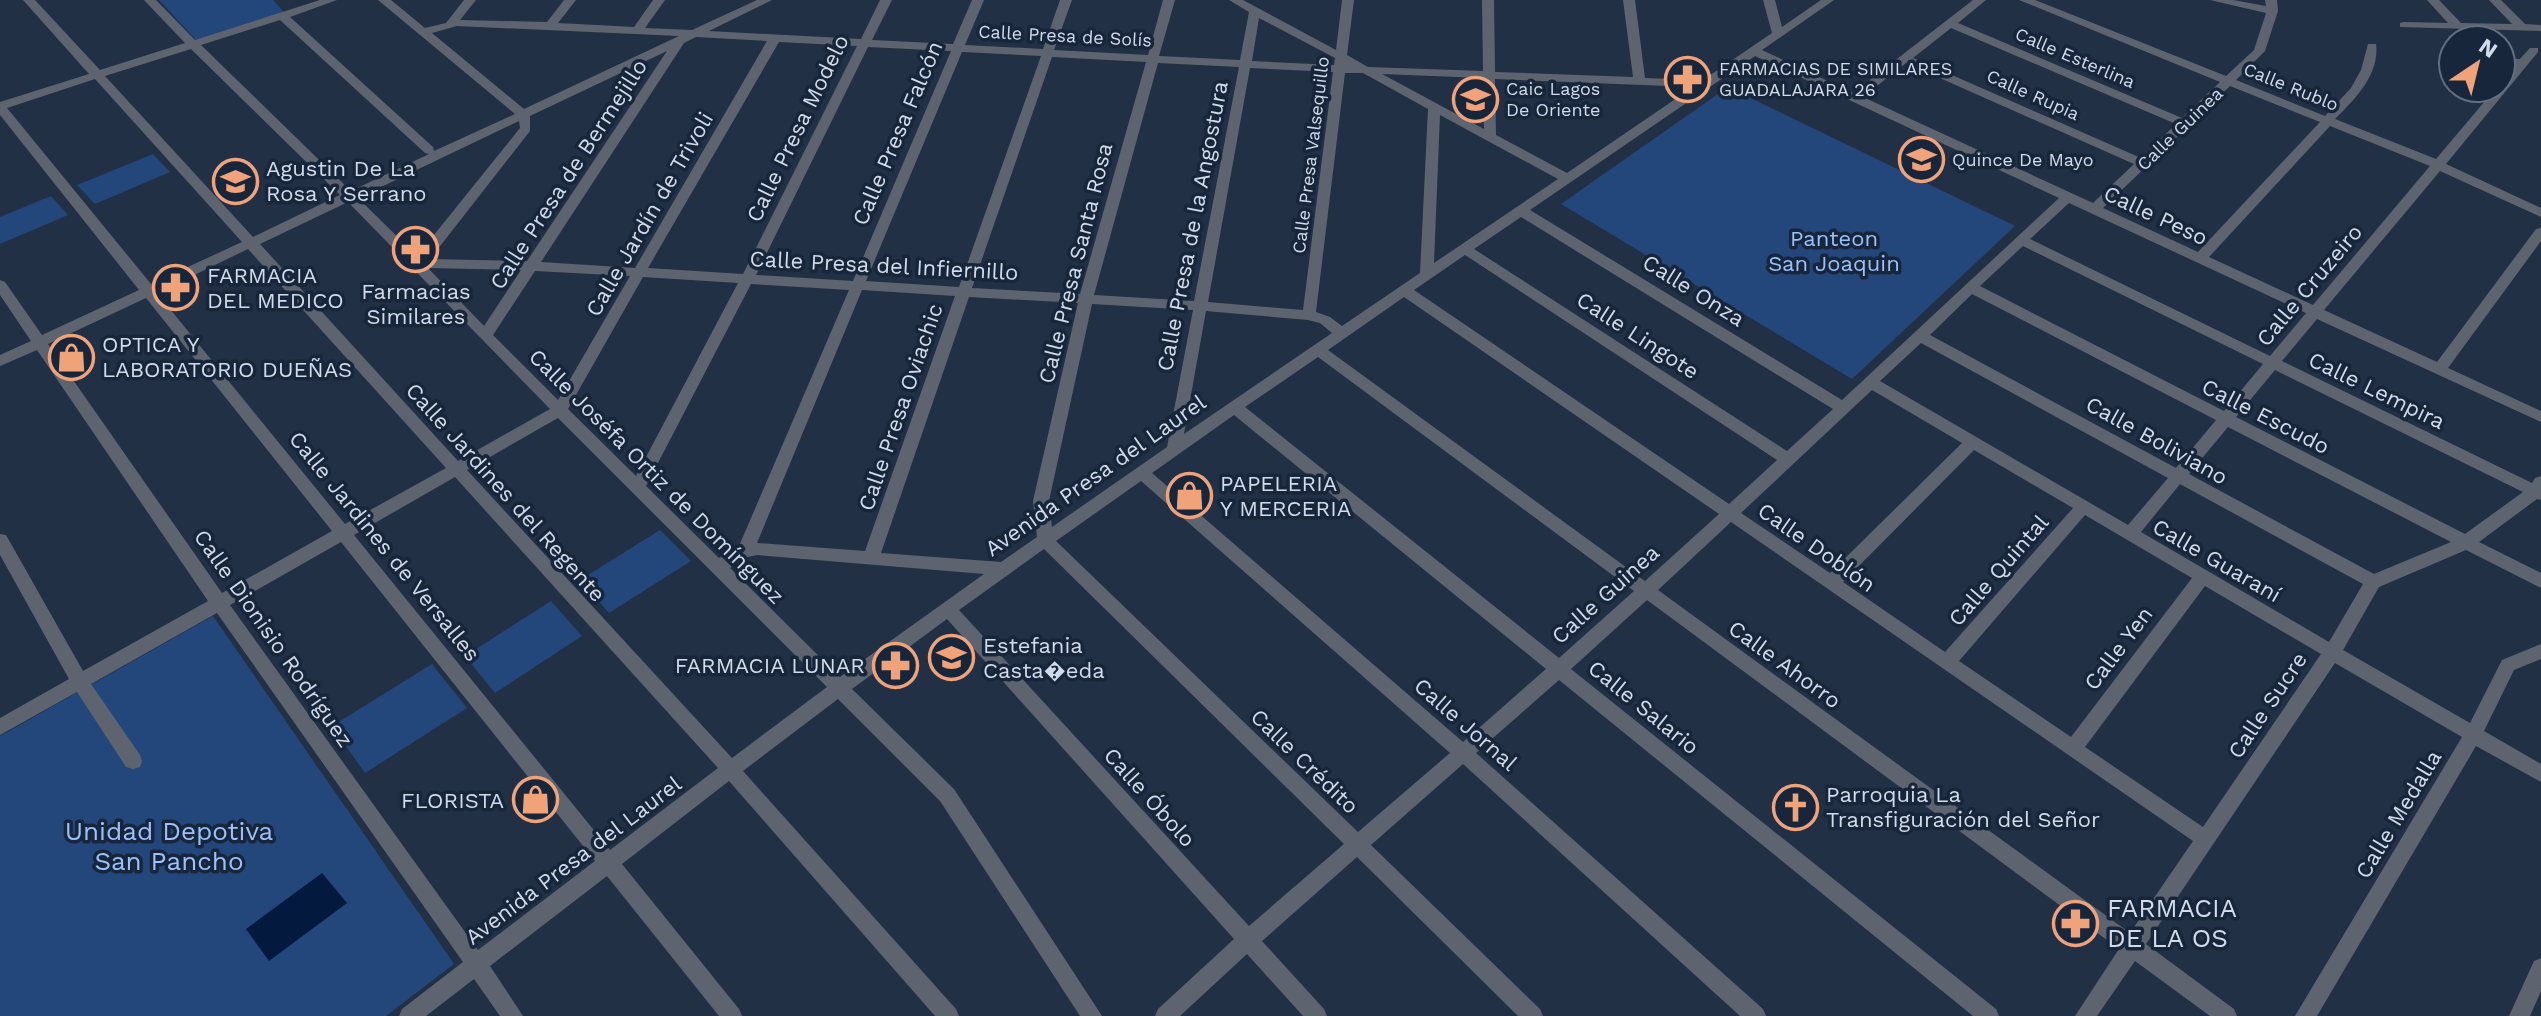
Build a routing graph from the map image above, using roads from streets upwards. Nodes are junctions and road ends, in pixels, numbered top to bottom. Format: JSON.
{"nodes":[{"id":1,"x":29,"y":0,"type":"edge"},
{"id":2,"x":150,"y":0,"type":"edge"},
{"id":3,"x":331,"y":0,"type":"edge"},
{"id":4,"x":384,"y":0,"type":"edge"},
{"id":5,"x":470,"y":0,"type":"edge"},
{"id":6,"x":570,"y":0,"type":"edge"},
{"id":7,"x":659,"y":0,"type":"edge"},
{"id":8,"x":748,"y":0,"type":"edge"},
{"id":9,"x":766,"y":0,"type":"edge"},
{"id":10,"x":886,"y":0,"type":"edge"},
{"id":11,"x":978,"y":0,"type":"edge"},
{"id":12,"x":1066,"y":0,"type":"edge"},
{"id":13,"x":1169,"y":0,"type":"edge"},
{"id":14,"x":1235,"y":0,"type":"edge"},
{"id":15,"x":1348,"y":0,"type":"edge"},
{"id":16,"x":1488,"y":0,"type":"edge"},
{"id":17,"x":1629,"y":0,"type":"edge"},
{"id":18,"x":1769,"y":0,"type":"edge"},
{"id":19,"x":1828,"y":0,"type":"edge"},
{"id":20,"x":1980,"y":0,"type":"edge"},
{"id":21,"x":2025,"y":0,"type":"edge"},
{"id":22,"x":2216,"y":0,"type":"edge"},
{"id":23,"x":2433,"y":0,"type":"edge"},
{"id":24,"x":2495,"y":0,"type":"edge"},
{"id":25,"x":2271,"y":6,"type":"edge"},
{"id":26,"x":1255,"y":11,"type":"junction"},
{"id":27,"x":283,"y":17,"type":"junction"},
{"id":28,"x":451,"y":23,"type":"junction"},
{"id":29,"x":1951,"y":24,"type":"junction"},
{"id":30,"x":2456,"y":24,"type":"edge"},
{"id":31,"x":2404,"y":25,"type":"dead end"},
{"id":32,"x":550,"y":26,"type":"junction"},
{"id":33,"x":2437,"y":26,"type":"edge"},
{"id":34,"x":2517,"y":28,"type":"edge"},
{"id":35,"x":2522,"y":28,"type":"junction"},
{"id":36,"x":2541,"y":28,"type":"edge"},
{"id":37,"x":637,"y":31,"type":"junction"},
{"id":38,"x":424,"y":32,"type":"junction"},
{"id":39,"x":695,"y":33,"type":"junction"},
{"id":40,"x":1778,"y":34,"type":"junction"},
{"id":41,"x":679,"y":36,"type":"junction"},
{"id":42,"x":775,"y":38,"type":"junction"},
{"id":43,"x":864,"y":43,"type":"junction"},
{"id":44,"x":193,"y":46,"type":"junction"},
{"id":45,"x":2372,"y":46,"type":"dead end"},
{"id":46,"x":956,"y":48,"type":"junction"},
{"id":47,"x":2534,"y":50,"type":"dead end"},
{"id":48,"x":1754,"y":51,"type":"junction"},
{"id":49,"x":1048,"y":53,"type":"junction"},
{"id":50,"x":1151,"y":58,"type":"junction"},
{"id":51,"x":1906,"y":59,"type":"junction"},
{"id":52,"x":1342,"y":63,"type":"junction"},
{"id":53,"x":2517,"y":63,"type":"edge"},
{"id":54,"x":2523,"y":63,"type":"junction"},
{"id":55,"x":1245,"y":64,"type":"junction"},
{"id":56,"x":1365,"y":70,"type":"junction"},
{"id":57,"x":99,"y":75,"type":"junction"},
{"id":58,"x":1489,"y":75,"type":"junction"},
{"id":59,"x":2229,"y":81,"type":"junction"},
{"id":60,"x":1640,"y":82,"type":"junction"},
{"id":61,"x":1706,"y":84,"type":"junction"},
{"id":62,"x":1854,"y":98,"type":"junction"},
{"id":63,"x":0,"y":107,"type":"edge"},
{"id":64,"x":1434,"y":107,"type":"junction"},
{"id":65,"x":520,"y":112,"type":"junction"},
{"id":66,"x":2328,"y":121,"type":"junction"},
{"id":67,"x":2185,"y":124,"type":"junction"},
{"id":68,"x":1490,"y":137,"type":"junction"},
{"id":69,"x":429,"y":150,"type":"junction"},
{"id":70,"x":2144,"y":164,"type":"junction"},
{"id":71,"x":2436,"y":164,"type":"junction"},
{"id":72,"x":1568,"y":179,"type":"junction"},
{"id":73,"x":344,"y":195,"type":"junction"},
{"id":74,"x":2067,"y":197,"type":"junction"},
{"id":75,"x":2095,"y":209,"type":"junction"},
{"id":76,"x":1521,"y":211,"type":"junction"},
{"id":77,"x":2541,"y":213,"type":"edge"},
{"id":78,"x":2541,"y":232,"type":"edge"},
{"id":79,"x":249,"y":240,"type":"junction"},
{"id":80,"x":2021,"y":240,"type":"junction"},
{"id":81,"x":1465,"y":249,"type":"junction"},
{"id":82,"x":2200,"y":258,"type":"junction"},
{"id":83,"x":419,"y":263,"type":"junction"},
{"id":84,"x":532,"y":266,"type":"junction"},
{"id":85,"x":637,"y":272,"type":"junction"},
{"id":86,"x":1427,"y":275,"type":"junction"},
{"id":87,"x":747,"y":279,"type":"junction"},
{"id":88,"x":0,"y":285,"type":"edge"},
{"id":89,"x":856,"y":285,"type":"junction"},
{"id":90,"x":146,"y":288,"type":"junction"},
{"id":91,"x":1972,"y":288,"type":"junction"},
{"id":92,"x":1404,"y":290,"type":"junction"},
{"id":93,"x":963,"y":292,"type":"junction"},
{"id":94,"x":1086,"y":299,"type":"junction"},
{"id":95,"x":1198,"y":306,"type":"junction"},
{"id":96,"x":2317,"y":313,"type":"junction"},
{"id":97,"x":1309,"y":315,"type":"junction"},
{"id":98,"x":1341,"y":332,"type":"junction"},
{"id":99,"x":1919,"y":335,"type":"junction"},
{"id":100,"x":485,"y":336,"type":"junction"},
{"id":101,"x":38,"y":338,"type":"junction"},
{"id":102,"x":1317,"y":349,"type":"junction"},
{"id":103,"x":0,"y":351,"type":"edge"},
{"id":104,"x":0,"y":361,"type":"edge"},
{"id":105,"x":2273,"y":363,"type":"junction"},
{"id":106,"x":2439,"y":370,"type":"junction"},
{"id":107,"x":1872,"y":383,"type":"junction"},
{"id":108,"x":1233,"y":406,"type":"junction"},
{"id":109,"x":1843,"y":408,"type":"junction"},
{"id":110,"x":559,"y":411,"type":"junction"},
{"id":111,"x":2541,"y":417,"type":"edge"},
{"id":112,"x":2224,"y":420,"type":"junction"},
{"id":113,"x":1973,"y":442,"type":"junction"},
{"id":114,"x":1174,"y":449,"type":"junction"},
{"id":115,"x":1787,"y":459,"type":"junction"},
{"id":116,"x":454,"y":470,"type":"junction"},
{"id":117,"x":1141,"y":472,"type":"junction"},
{"id":118,"x":2178,"y":477,"type":"junction"},
{"id":119,"x":637,"y":488,"type":"junction"},
{"id":120,"x":2539,"y":489,"type":"edge"},
{"id":121,"x":2083,"y":507,"type":"junction"},
{"id":122,"x":1729,"y":513,"type":"junction"},
{"id":123,"x":344,"y":532,"type":"junction"},
{"id":124,"x":2129,"y":535,"type":"junction"},
{"id":125,"x":0,"y":540,"type":"edge"},
{"id":126,"x":1045,"y":540,"type":"junction"},
{"id":127,"x":2465,"y":543,"type":"junction"},
{"id":128,"x":746,"y":550,"type":"junction"},
{"id":129,"x":871,"y":557,"type":"junction"},
{"id":130,"x":718,"y":568,"type":"junction"},
{"id":131,"x":1003,"y":569,"type":"junction"},
{"id":132,"x":2202,"y":577,"type":"junction"},
{"id":133,"x":2541,"y":581,"type":"edge"},
{"id":134,"x":2373,"y":582,"type":"junction"},
{"id":135,"x":1831,"y":583,"type":"junction"},
{"id":136,"x":1645,"y":591,"type":"junction"},
{"id":137,"x":219,"y":603,"type":"junction"},
{"id":138,"x":948,"y":609,"type":"junction"},
{"id":139,"x":2541,"y":651,"type":"edge"},
{"id":140,"x":2332,"y":653,"type":"junction"},
{"id":141,"x":1947,"y":662,"type":"junction"},
{"id":142,"x":1558,"y":669,"type":"junction"},
{"id":143,"x":80,"y":682,"type":"junction"},
{"id":144,"x":839,"y":689,"type":"junction"},
{"id":145,"x":0,"y":727,"type":"edge"},
{"id":146,"x":2473,"y":735,"type":"junction"},
{"id":147,"x":2073,"y":749,"type":"junction"},
{"id":148,"x":1462,"y":752,"type":"junction"},
{"id":149,"x":133,"y":761,"type":"dead end"},
{"id":150,"x":731,"y":770,"type":"junction"},
{"id":151,"x":2541,"y":774,"type":"edge"},
{"id":152,"x":2205,"y":839,"type":"junction"},
{"id":153,"x":1356,"y":844,"type":"junction"},
{"id":154,"x":607,"y":864,"type":"junction"},
{"id":155,"x":1246,"y":940,"type":"junction"},
{"id":156,"x":2132,"y":946,"type":"junction"},
{"id":157,"x":477,"y":963,"type":"junction"},
{"id":158,"x":2541,"y":968,"type":"edge"},
{"id":159,"x":409,"y":1016,"type":"edge"},
{"id":160,"x":513,"y":1016,"type":"edge"},
{"id":161,"x":732,"y":1016,"type":"edge"},
{"id":162,"x":949,"y":1016,"type":"edge"},
{"id":163,"x":1092,"y":1016,"type":"edge"},
{"id":164,"x":1165,"y":1016,"type":"edge"},
{"id":165,"x":1317,"y":1016,"type":"edge"},
{"id":166,"x":1533,"y":1016,"type":"edge"},
{"id":167,"x":1756,"y":1016,"type":"edge"},
{"id":168,"x":1989,"y":1016,"type":"edge"},
{"id":169,"x":2085,"y":1016,"type":"edge"},
{"id":170,"x":2227,"y":1016,"type":"edge"},
{"id":171,"x":2305,"y":1016,"type":"edge"},
{"id":172,"x":2519,"y":1016,"type":"edge"}],
"edges":[{"from":1,"to":57,"type":"street","name":"Calle Jardines del Regente"},
{"from":2,"to":44,"type":"street","name":"Calle Joséfa Ortiz de Domínguez"},
{"from":3,"to":27,"type":"street"},
{"from":4,"to":38,"type":"street"},
{"from":5,"to":28,"type":"street"},
{"from":6,"to":32,"type":"street"},
{"from":7,"to":37,"type":"street"},
{"from":8,"to":41,"type":"street"},
{"from":9,"to":39,"type":"street"},
{"from":10,"to":43,"type":"street","name":"Calle Presa Modelo"},
{"from":11,"to":46,"type":"street","name":"Calle Presa Falcón"},
{"from":12,"to":49,"type":"street","name":"Calle Presa Oviachic"},
{"from":13,"to":50,"type":"street","name":"Calle Presa Santa Rosa"},
{"from":14,"to":26,"type":"street"},
{"from":15,"to":52,"type":"street","name":"Calle Presa Valsequillo"},
{"from":16,"to":58,"type":"street"},
{"from":17,"to":60,"type":"street"},
{"from":18,"to":40,"type":"street"},
{"from":19,"to":40,"type":"street","name":"Avenida Presa del Laurel"},
{"from":20,"to":29,"type":"street"},
{"from":21,"to":59,"type":"street","name":"Calle Rublo"},
{"from":22,"to":25,"type":"street"},
{"from":23,"to":30,"type":"street"},
{"from":24,"to":35,"type":"street"},
{"from":25,"to":59,"type":"street","name":"Calle Guinea"},
{"from":26,"to":52,"type":"street"},
{"from":26,"to":55,"type":"street","name":"Calle Presa de la Angostura"},
{"from":27,"to":44,"type":"street"},
{"from":27,"to":69,"type":"street"},
{"from":28,"to":32,"type":"street"},
{"from":28,"to":38,"type":"street"},
{"from":29,"to":51,"type":"street"},
{"from":29,"to":67,"type":"street","name":"Calle Esterlina"},
{"from":31,"to":33,"type":"street"},
{"from":32,"to":37,"type":"street"},
{"from":34,"to":35,"type":"street"},
{"from":35,"to":36,"type":"street"},
{"from":37,"to":41,"type":"street"},
{"from":38,"to":65,"type":"street"},
{"from":39,"to":41,"type":"street"},
{"from":39,"to":42,"type":"street","name":"Calle Presa de Solís"},
{"from":40,"to":48,"type":"street","name":"Avenida Presa del Laurel"},
{"from":41,"to":65,"type":"street"},
{"from":41,"to":84,"type":"street","name":"Calle Presa de Bermejillo"},
{"from":42,"to":43,"type":"street","name":"Calle Presa de Solís"},
{"from":42,"to":85,"type":"street","name":"Calle Jardín de Trivoli"},
{"from":43,"to":46,"type":"street","name":"Calle Presa de Solís"},
{"from":43,"to":87,"type":"street","name":"Calle Presa Modelo"},
{"from":44,"to":57,"type":"street"},
{"from":44,"to":73,"type":"street","name":"Calle Joséfa Ortiz de Domínguez"},
{"from":45,"to":66,"type":"street"},
{"from":46,"to":49,"type":"street","name":"Calle Presa de Solís"},
{"from":46,"to":89,"type":"street","name":"Calle Presa Falcón"},
{"from":47,"to":54,"type":"street","name":"Calle Cruzeiro"},
{"from":48,"to":61,"type":"street","name":"Avenida Presa del Laurel"},
{"from":48,"to":62,"type":"street","name":"Calle Peso"},
{"from":49,"to":50,"type":"street","name":"Calle Presa de Solís"},
{"from":49,"to":93,"type":"street","name":"Calle Presa Oviachic"},
{"from":50,"to":55,"type":"street","name":"Calle Presa de Solís"},
{"from":50,"to":94,"type":"street","name":"Calle Presa Santa Rosa"},
{"from":51,"to":62,"type":"street"},
{"from":51,"to":70,"type":"street","name":"Calle Rupia"},
{"from":52,"to":55,"type":"street","name":"Calle Presa de Solís"},
{"from":52,"to":56,"type":"street"},
{"from":52,"to":97,"type":"street","name":"Calle Presa Valsequillo"},
{"from":53,"to":54,"type":"street"},
{"from":54,"to":71,"type":"street","name":"Calle Cruzeiro"},
{"from":55,"to":95,"type":"street","name":"Calle Presa de la Angostura"},
{"from":56,"to":58,"type":"street"},
{"from":56,"to":64,"type":"street"},
{"from":57,"to":63,"type":"street"},
{"from":57,"to":79,"type":"street","name":"Calle Jardines del Regente"},
{"from":58,"to":60,"type":"street"},
{"from":58,"to":68,"type":"street"},
{"from":59,"to":66,"type":"street","name":"Calle Rublo"},
{"from":59,"to":67,"type":"street","name":"Calle Guinea"},
{"from":60,"to":61,"type":"street"},
{"from":61,"to":72,"type":"street","name":"Avenida Presa del Laurel"},
{"from":62,"to":74,"type":"street","name":"Calle Peso"},
{"from":63,"to":90,"type":"street","name":"Calle Jardines de Versalles"},
{"from":64,"to":68,"type":"street"},
{"from":64,"to":86,"type":"street"},
{"from":65,"to":69,"type":"street"},
{"from":65,"to":73,"type":"street"},
{"from":65,"to":83,"type":"street"},
{"from":66,"to":71,"type":"street","name":"Calle Rublo"},
{"from":66,"to":82,"type":"street"},
{"from":67,"to":70,"type":"street","name":"Calle Guinea"},
{"from":68,"to":72,"type":"street"},
{"from":69,"to":73,"type":"street"},
{"from":70,"to":75,"type":"street","name":"Calle Guinea"},
{"from":71,"to":77,"type":"street","name":"Calle Rublo"},
{"from":71,"to":96,"type":"street","name":"Calle Cruzeiro"},
{"from":72,"to":76,"type":"street","name":"Avenida Presa del Laurel"},
{"from":73,"to":79,"type":"street"},
{"from":73,"to":83,"type":"street","name":"Calle Joséfa Ortiz de Domínguez"},
{"from":74,"to":75,"type":"street","name":"Calle Peso"},
{"from":74,"to":80,"type":"street","name":"Calle Guinea"},
{"from":75,"to":82,"type":"street","name":"Calle Peso"},
{"from":76,"to":81,"type":"street","name":"Avenida Presa del Laurel"},
{"from":76,"to":109,"type":"street","name":"Calle Onza"},
{"from":78,"to":106,"type":"street"},
{"from":79,"to":90,"type":"street"},
{"from":79,"to":116,"type":"street","name":"Calle Jardines del Regente"},
{"from":80,"to":91,"type":"street","name":"Calle Guinea"},
{"from":80,"to":105,"type":"street","name":"Calle Lempira"},
{"from":81,"to":86,"type":"street","name":"Avenida Presa del Laurel"},
{"from":81,"to":115,"type":"street","name":"Calle Lingote"},
{"from":82,"to":96,"type":"street","name":"Calle Peso"},
{"from":83,"to":84,"type":"street","name":"Calle Presa del Infiernillo"},
{"from":83,"to":100,"type":"street","name":"Calle Joséfa Ortiz de Domínguez"},
{"from":84,"to":85,"type":"street","name":"Calle Presa del Infiernillo"},
{"from":84,"to":100,"type":"street","name":"Calle Presa de Bermejillo"},
{"from":85,"to":87,"type":"street","name":"Calle Presa del Infiernillo"},
{"from":85,"to":110,"type":"street","name":"Calle Jardín de Trivoli"},
{"from":86,"to":92,"type":"street","name":"Avenida Presa del Laurel"},
{"from":87,"to":89,"type":"street","name":"Calle Presa del Infiernillo"},
{"from":87,"to":119,"type":"street","name":"Calle Presa Modelo"},
{"from":88,"to":101,"type":"street","name":"Calle Dionisio Rodríguez"},
{"from":89,"to":93,"type":"street","name":"Calle Presa del Infiernillo"},
{"from":89,"to":128,"type":"street","name":"Calle Presa Falcón"},
{"from":90,"to":101,"type":"street"},
{"from":90,"to":123,"type":"street","name":"Calle Jardines de Versalles"},
{"from":91,"to":99,"type":"street","name":"Calle Guinea"},
{"from":91,"to":112,"type":"street","name":"Calle Escudo"},
{"from":92,"to":98,"type":"street","name":"Avenida Presa del Laurel"},
{"from":92,"to":122,"type":"street","name":"Calle Doblón"},
{"from":93,"to":94,"type":"street","name":"Calle Presa del Infiernillo"},
{"from":93,"to":129,"type":"street","name":"Calle Presa Oviachic"},
{"from":94,"to":95,"type":"street","name":"Calle Presa del Infiernillo"},
{"from":94,"to":126,"type":"street","name":"Calle Presa Santa Rosa"},
{"from":95,"to":97,"type":"street","name":"Calle Presa del Infiernillo"},
{"from":95,"to":114,"type":"street","name":"Calle Presa de la Angostura"},
{"from":96,"to":105,"type":"street","name":"Calle Cruzeiro"},
{"from":96,"to":106,"type":"street","name":"Calle Peso"},
{"from":97,"to":98,"type":"street","name":"Calle Presa del Infiernillo"},
{"from":98,"to":102,"type":"street","name":"Avenida Presa del Laurel"},
{"from":99,"to":107,"type":"street","name":"Calle Guinea"},
{"from":99,"to":118,"type":"street","name":"Calle Boliviano"},
{"from":100,"to":110,"type":"street","name":"Calle Joséfa Ortiz de Domínguez"},
{"from":101,"to":103,"type":"street"},
{"from":101,"to":104,"type":"street"},
{"from":101,"to":137,"type":"street","name":"Calle Dionisio Rodríguez"},
{"from":102,"to":108,"type":"street","name":"Avenida Presa del Laurel"},
{"from":102,"to":136,"type":"street","name":"Calle Ahorro"},
{"from":105,"to":112,"type":"street","name":"Calle Cruzeiro"},
{"from":105,"to":120,"type":"street","name":"Calle Lempira"},
{"from":106,"to":111,"type":"street","name":"Calle Peso"},
{"from":107,"to":109,"type":"street","name":"Calle Guinea"},
{"from":107,"to":113,"type":"street","name":"Calle Guaraní"},
{"from":108,"to":114,"type":"street","name":"Avenida Presa del Laurel"},
{"from":108,"to":142,"type":"street","name":"Calle Salario"},
{"from":109,"to":115,"type":"street","name":"Calle Guinea"},
{"from":110,"to":116,"type":"street"},
{"from":110,"to":119,"type":"street","name":"Calle Joséfa Ortiz de Domínguez"},
{"from":112,"to":118,"type":"street","name":"Calle Cruzeiro"},
{"from":112,"to":127,"type":"street","name":"Calle Escudo"},
{"from":113,"to":121,"type":"street","name":"Calle Guaraní"},
{"from":113,"to":135,"type":"street"},
{"from":114,"to":117,"type":"street","name":"Avenida Presa del Laurel"},
{"from":115,"to":122,"type":"street","name":"Calle Guinea"},
{"from":116,"to":123,"type":"street"},
{"from":116,"to":150,"type":"street","name":"Calle Jardines del Regente"},
{"from":117,"to":126,"type":"street","name":"Avenida Presa del Laurel"},
{"from":117,"to":148,"type":"street","name":"Calle Jornal"},
{"from":118,"to":124,"type":"street","name":"Calle Cruzeiro"},
{"from":118,"to":134,"type":"street","name":"Calle Boliviano"},
{"from":119,"to":130,"type":"street","name":"Calle Joséfa Ortiz de Domínguez"},
{"from":120,"to":127,"type":"street"},
{"from":121,"to":124,"type":"street","name":"Calle Guaraní"},
{"from":121,"to":141,"type":"street","name":"Calle Quintal"},
{"from":122,"to":135,"type":"street","name":"Calle Doblón"},
{"from":122,"to":136,"type":"street","name":"Calle Guinea"},
{"from":123,"to":137,"type":"street"},
{"from":123,"to":154,"type":"street","name":"Calle Jardines de Versalles"},
{"from":124,"to":132,"type":"street","name":"Calle Guaraní"},
{"from":125,"to":143,"type":"street"},
{"from":126,"to":131,"type":"street","name":"Avenida Presa del Laurel"},
{"from":126,"to":153,"type":"street","name":"Calle Crédito"},
{"from":127,"to":133,"type":"street","name":"Calle Escudo"},
{"from":127,"to":134,"type":"street"},
{"from":128,"to":129,"type":"street"},
{"from":128,"to":130,"type":"street"},
{"from":129,"to":131,"type":"street"},
{"from":130,"to":144,"type":"street","name":"Calle Joséfa Ortiz de Domínguez"},
{"from":131,"to":138,"type":"street","name":"Avenida Presa del Laurel"},
{"from":132,"to":140,"type":"street","name":"Calle Guaraní"},
{"from":132,"to":147,"type":"street","name":"Calle Yen"},
{"from":134,"to":140,"type":"street","name":"Calle Sucre"},
{"from":135,"to":141,"type":"street","name":"Calle Doblón"},
{"from":136,"to":142,"type":"street","name":"Calle Guinea"},
{"from":136,"to":156,"type":"street","name":"Calle Ahorro"},
{"from":137,"to":143,"type":"street"},
{"from":137,"to":157,"type":"street","name":"Calle Dionisio Rodríguez"},
{"from":138,"to":144,"type":"street","name":"Avenida Presa del Laurel"},
{"from":138,"to":155,"type":"street","name":"Calle Óbolo"},
{"from":139,"to":146,"type":"street","name":"Calle Medalla"},
{"from":140,"to":146,"type":"street","name":"Calle Guaraní"},
{"from":140,"to":152,"type":"street","name":"Calle Sucre"},
{"from":141,"to":147,"type":"street","name":"Calle Doblón"},
{"from":142,"to":148,"type":"street","name":"Calle Guinea"},
{"from":142,"to":168,"type":"street","name":"Calle Salario"},
{"from":143,"to":145,"type":"street"},
{"from":143,"to":149,"type":"street"},
{"from":144,"to":150,"type":"street","name":"Avenida Presa del Laurel"},
{"from":144,"to":163,"type":"street","name":"Calle Joséfa Ortiz de Domínguez"},
{"from":146,"to":151,"type":"street","name":"Calle Guaraní"},
{"from":146,"to":171,"type":"street","name":"Calle Medalla"},
{"from":147,"to":152,"type":"street","name":"Calle Doblón"},
{"from":148,"to":153,"type":"street","name":"Calle Guinea"},
{"from":148,"to":167,"type":"street","name":"Calle Jornal"},
{"from":150,"to":154,"type":"street","name":"Avenida Presa del Laurel"},
{"from":150,"to":162,"type":"street","name":"Calle Jardines del Regente"},
{"from":152,"to":156,"type":"street","name":"Calle Sucre"},
{"from":153,"to":155,"type":"street","name":"Calle Guinea"},
{"from":153,"to":166,"type":"street","name":"Calle Crédito"},
{"from":154,"to":157,"type":"street","name":"Avenida Presa del Laurel"},
{"from":154,"to":161,"type":"street","name":"Calle Jardines de Versalles"},
{"from":155,"to":164,"type":"street","name":"Calle Guinea"},
{"from":155,"to":165,"type":"street","name":"Calle Óbolo"},
{"from":156,"to":169,"type":"street","name":"Calle Sucre"},
{"from":156,"to":170,"type":"street","name":"Calle Ahorro"},
{"from":157,"to":159,"type":"street","name":"Avenida Presa del Laurel"},
{"from":157,"to":160,"type":"street","name":"Calle Dionisio Rodríguez"},
{"from":158,"to":172,"type":"street"}]}
